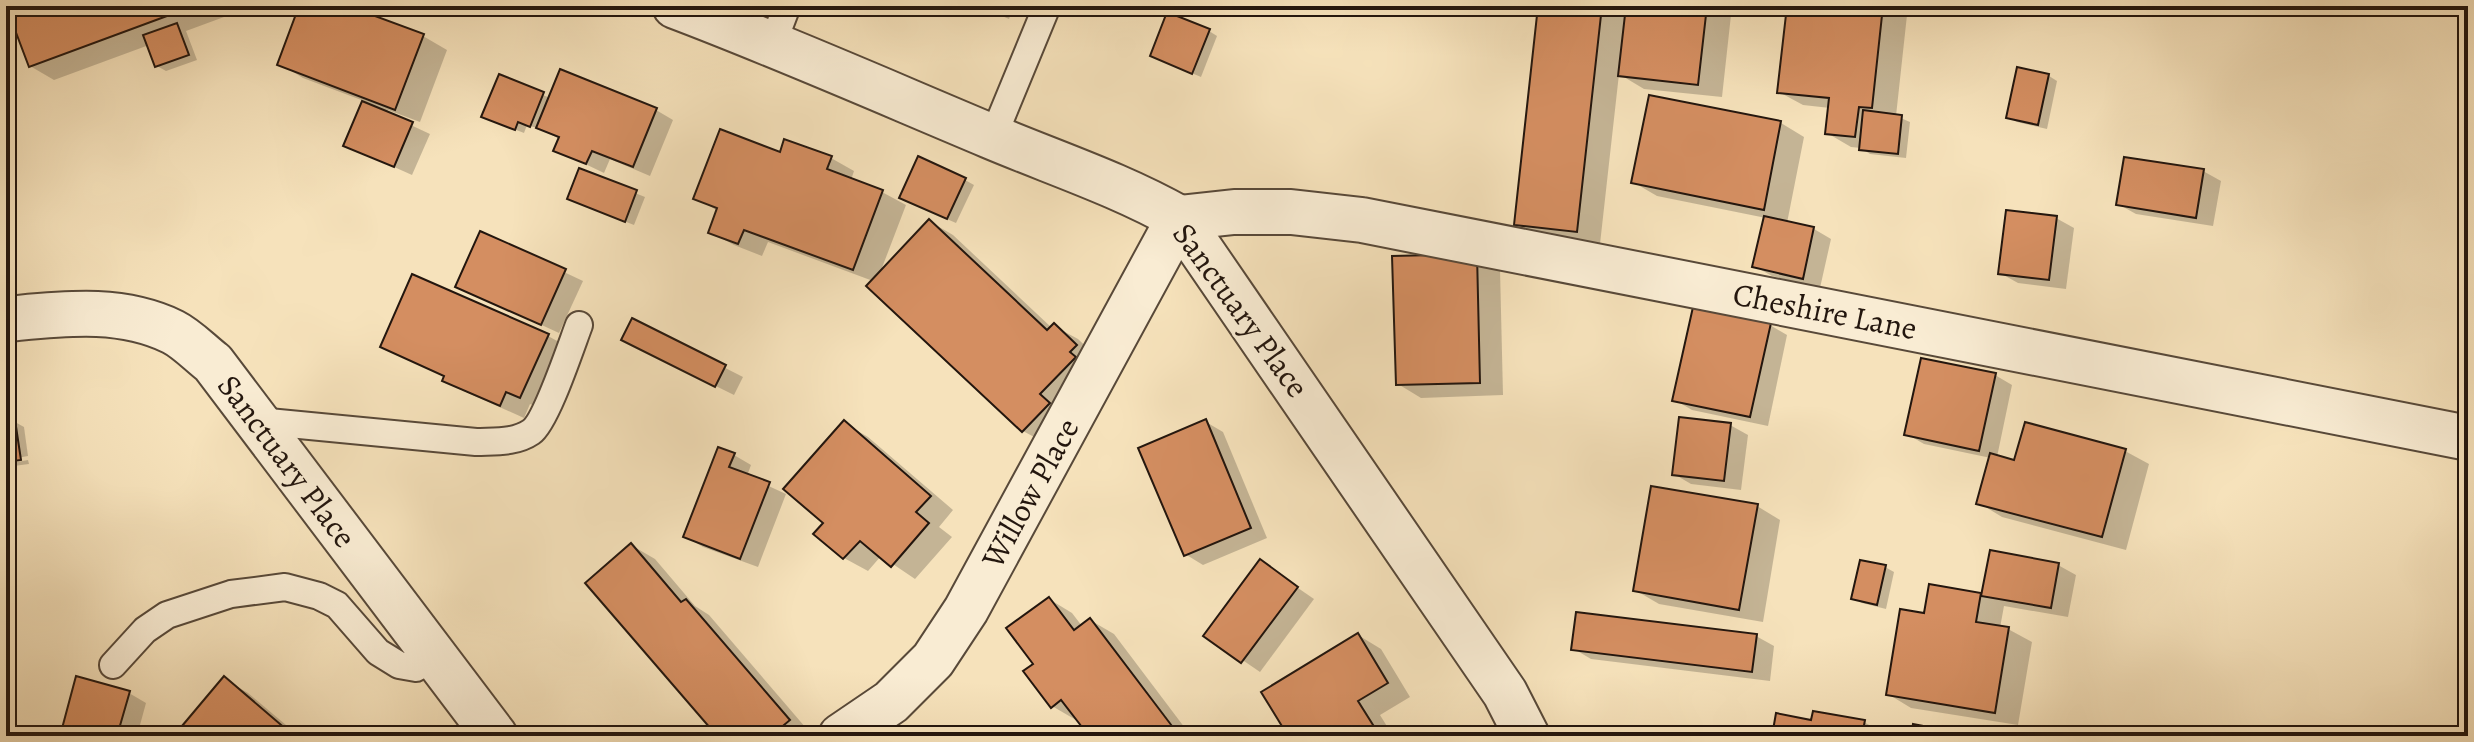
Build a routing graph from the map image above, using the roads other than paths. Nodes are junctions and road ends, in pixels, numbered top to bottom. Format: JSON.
{"nodes":[{"id":1,"x":675,"y":6,"type":"edge"},
{"id":2,"x":1047,"y":6,"type":"edge"},
{"id":3,"x":780,"y":24,"type":"edge"},
{"id":4,"x":993,"y":137,"type":"junction"},
{"id":5,"x":1179,"y":218,"type":"junction"},
{"id":6,"x":6,"y":319,"type":"edge"},
{"id":7,"x":579,"y":325,"type":"dead end"},
{"id":8,"x":258,"y":421,"type":"junction"},
{"id":9,"x":2468,"y":438,"type":"edge"},
{"id":10,"x":434,"y":656,"type":"junction"},
{"id":11,"x":113,"y":665,"type":"dead end"},
{"id":12,"x":495,"y":736,"type":"edge"},
{"id":13,"x":841,"y":736,"type":"edge"},
{"id":14,"x":1527,"y":736,"type":"edge"}],
"edges":[{"from":1,"to":3,"type":"street","name":"Sanctuary Place"},
{"from":2,"to":4,"type":"lane"},
{"from":3,"to":4,"type":"street","name":"Sanctuary Place"},
{"from":4,"to":5,"type":"street","name":"Sanctuary Place"},
{"from":5,"to":9,"type":"street","name":"Cheshire Lane"},
{"from":5,"to":13,"type":"street","name":"Willow Place"},
{"from":5,"to":14,"type":"street","name":"Sanctuary Place"},
{"from":6,"to":8,"type":"street","name":"Sanctuary Place"},
{"from":7,"to":8,"type":"lane"},
{"from":8,"to":10,"type":"street","name":"Sanctuary Place"},
{"from":10,"to":11,"type":"lane"},
{"from":10,"to":12,"type":"street","name":"Sanctuary Place"}]}
